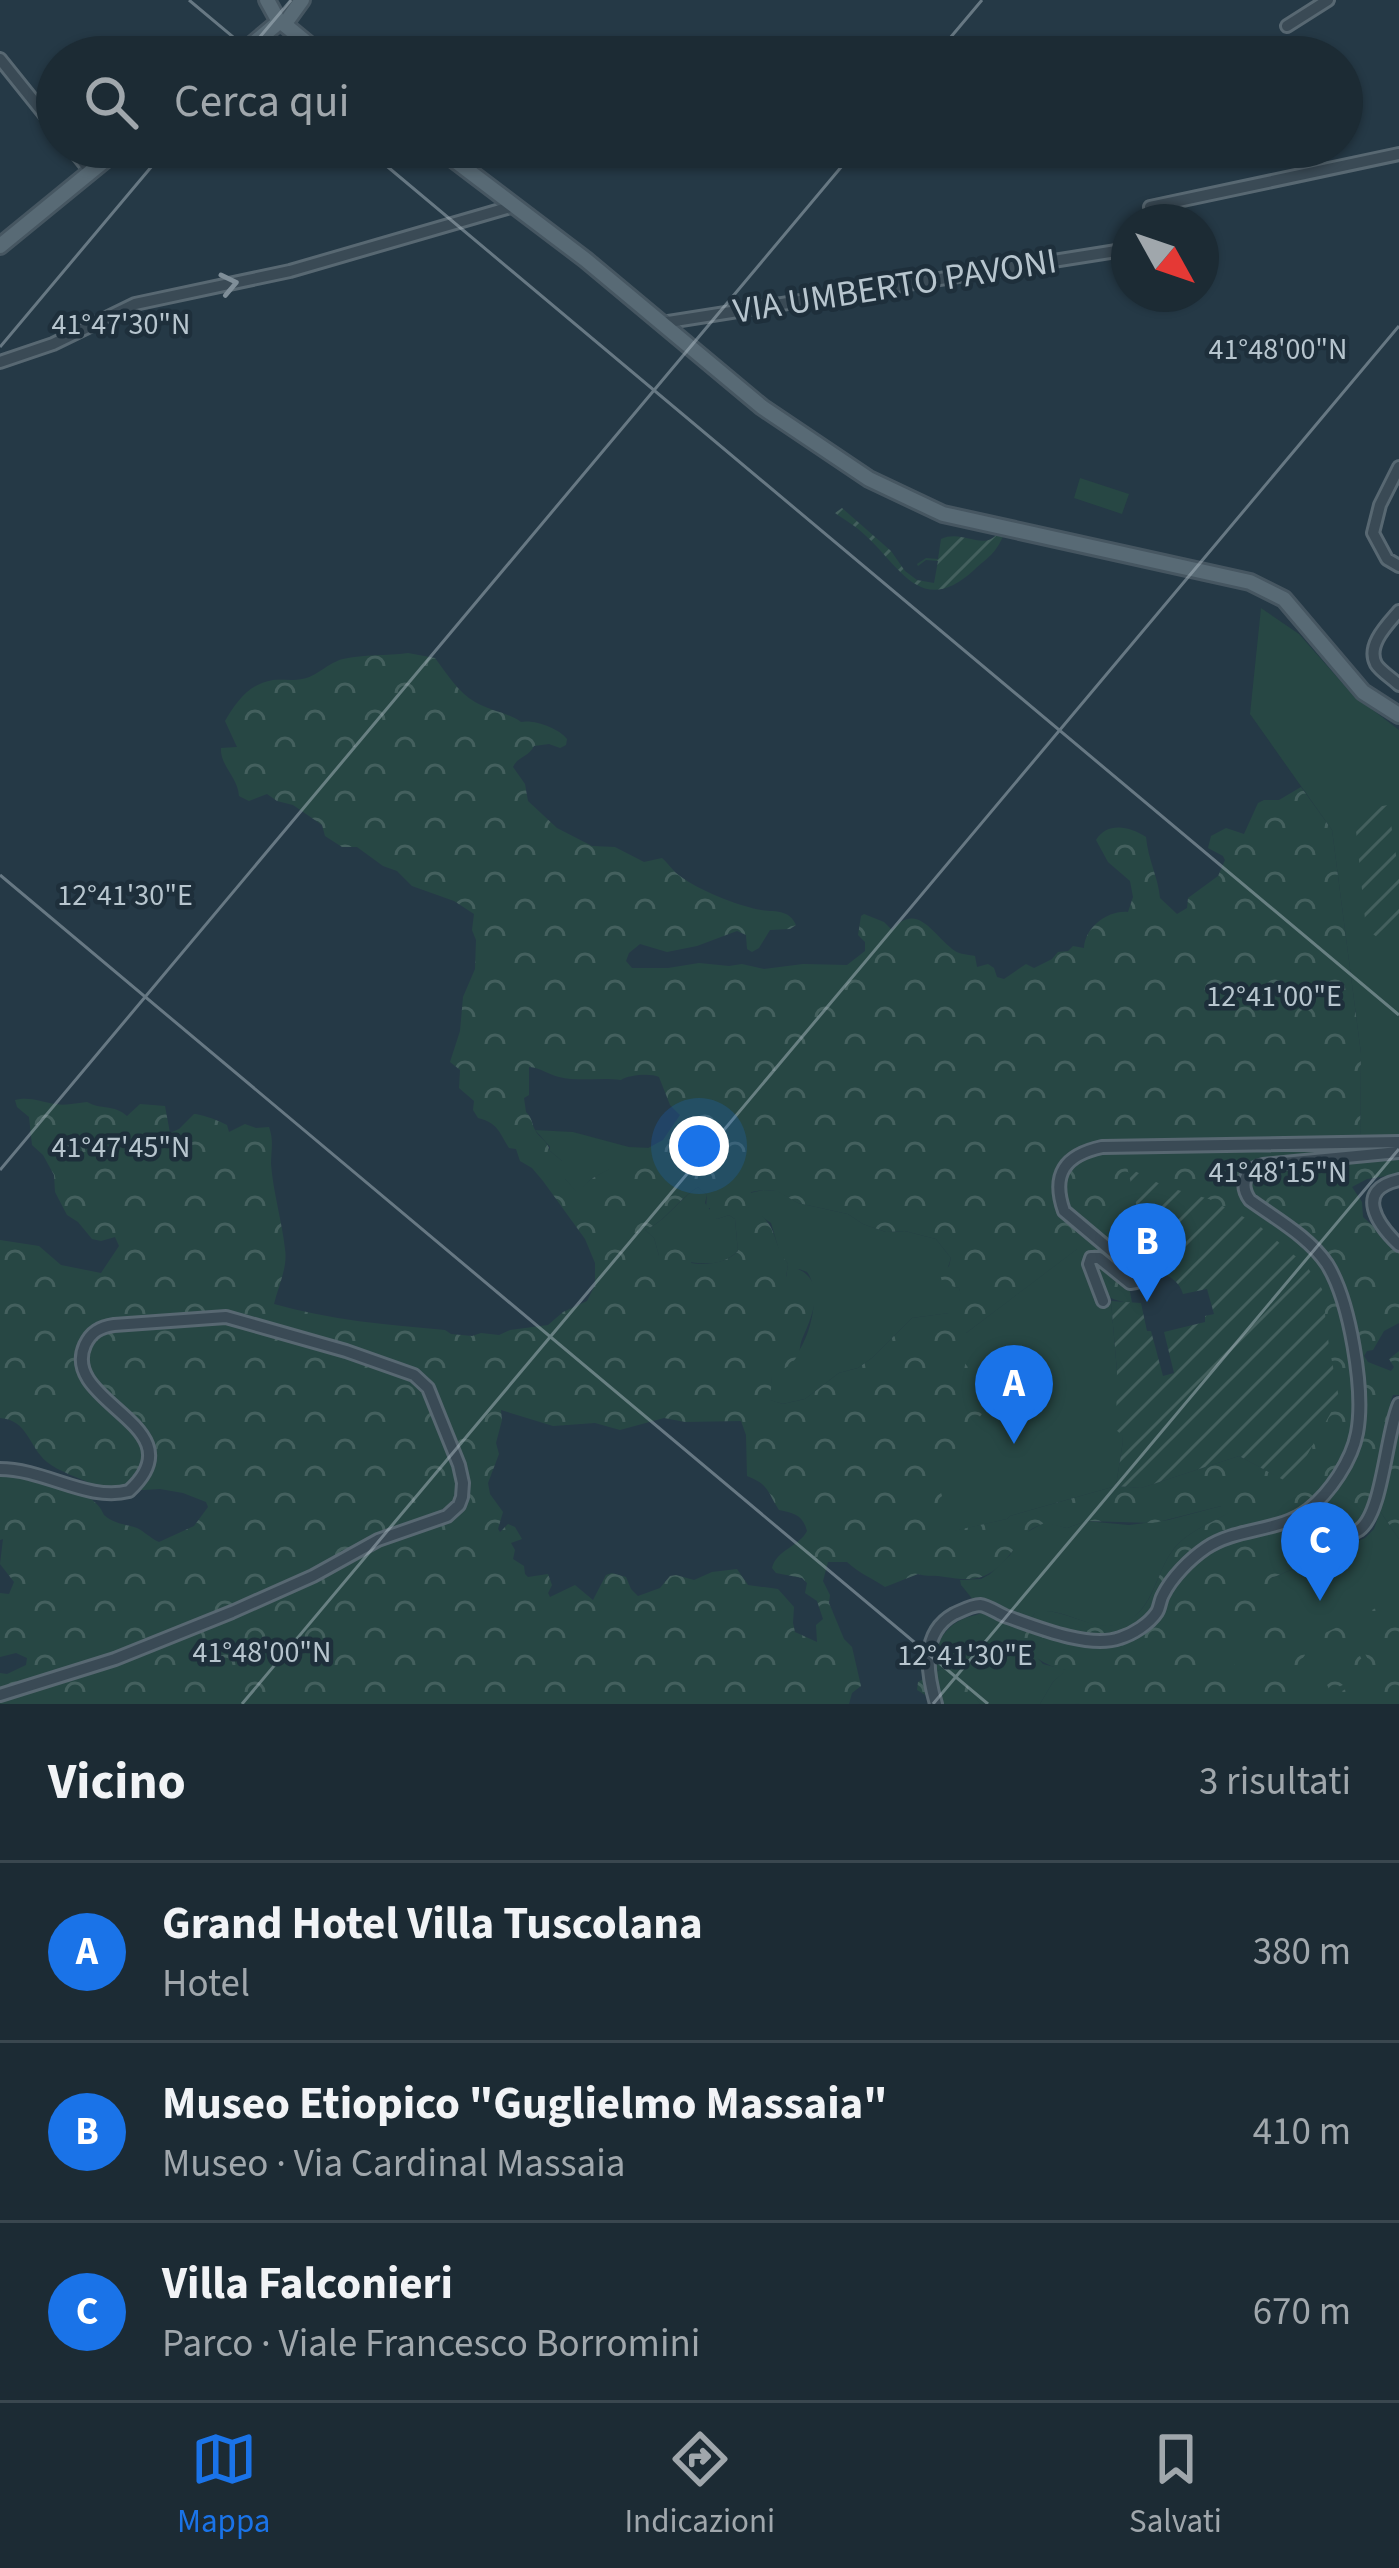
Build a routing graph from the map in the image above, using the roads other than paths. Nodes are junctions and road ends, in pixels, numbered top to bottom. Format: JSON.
{"nodes":[{"id":1,"x":1328,"y":0,"type":"edge"},
{"id":2,"x":1287,"y":26,"type":"dead end"},
{"id":3,"x":0,"y":59,"type":"edge"},
{"id":4,"x":36,"y":104,"type":"edge"},
{"id":5,"x":1399,"y":154,"type":"edge"},
{"id":6,"x":1363,"y":162,"type":"edge"},
{"id":7,"x":88,"y":168,"type":"edge"},
{"id":8,"x":96,"y":168,"type":"edge"},
{"id":9,"x":464,"y":168,"type":"edge"},
{"id":10,"x":1333,"y":168,"type":"edge"},
{"id":11,"x":91,"y":172,"type":"junction"},
{"id":12,"x":1164,"y":204,"type":"edge"},
{"id":13,"x":514,"y":206,"type":"junction"},
{"id":14,"x":0,"y":246,"type":"edge"},
{"id":15,"x":1111,"y":251,"type":"edge"},
{"id":16,"x":662,"y":323,"type":"junction"},
{"id":17,"x":0,"y":362,"type":"edge"},
{"id":18,"x":1399,"y":466,"type":"edge"},
{"id":19,"x":1399,"y":566,"type":"edge"},
{"id":20,"x":1399,"y":611,"type":"edge"},
{"id":21,"x":1399,"y":685,"type":"edge"},
{"id":22,"x":1398,"y":714,"type":"edge"},
{"id":23,"x":1399,"y":1142,"type":"edge"},
{"id":24,"x":1399,"y":1153,"type":"edge"},
{"id":25,"x":1399,"y":1180,"type":"edge"},
{"id":26,"x":1399,"y":1245,"type":"edge"},
{"id":27,"x":1103,"y":1301,"type":"dead end"},
{"id":28,"x":1399,"y":1404,"type":"edge"},
{"id":29,"x":0,"y":1469,"type":"edge"},
{"id":30,"x":1297,"y":1556,"type":"dead end"},
{"id":31,"x":0,"y":1695,"type":"edge"},
{"id":32,"x":936,"y":1704,"type":"edge"}],
"edges":[{"from":1,"to":2,"type":"street"},
{"from":3,"to":4,"type":"street"},
{"from":5,"to":6,"type":"street"},
{"from":7,"to":11,"type":"street"},
{"from":8,"to":11,"type":"main road"},
{"from":9,"to":13,"type":"main road"},
{"from":10,"to":12,"type":"street"},
{"from":11,"to":14,"type":"main road"},
{"from":13,"to":16,"type":"main road"},
{"from":17,"to":13,"type":"street","one_way":true},
{"from":15,"to":16,"type":"street","name":"VIA UMBERTO PAVONI"},
{"from":16,"to":22,"type":"main road"},
{"from":18,"to":19,"type":"street"},
{"from":20,"to":21,"type":"street"},
{"from":23,"to":27,"type":"street"},
{"from":24,"to":32,"type":"street"},
{"from":25,"to":26,"type":"street"},
{"from":28,"to":30,"type":"street"},
{"from":29,"to":31,"type":"street"}]}
